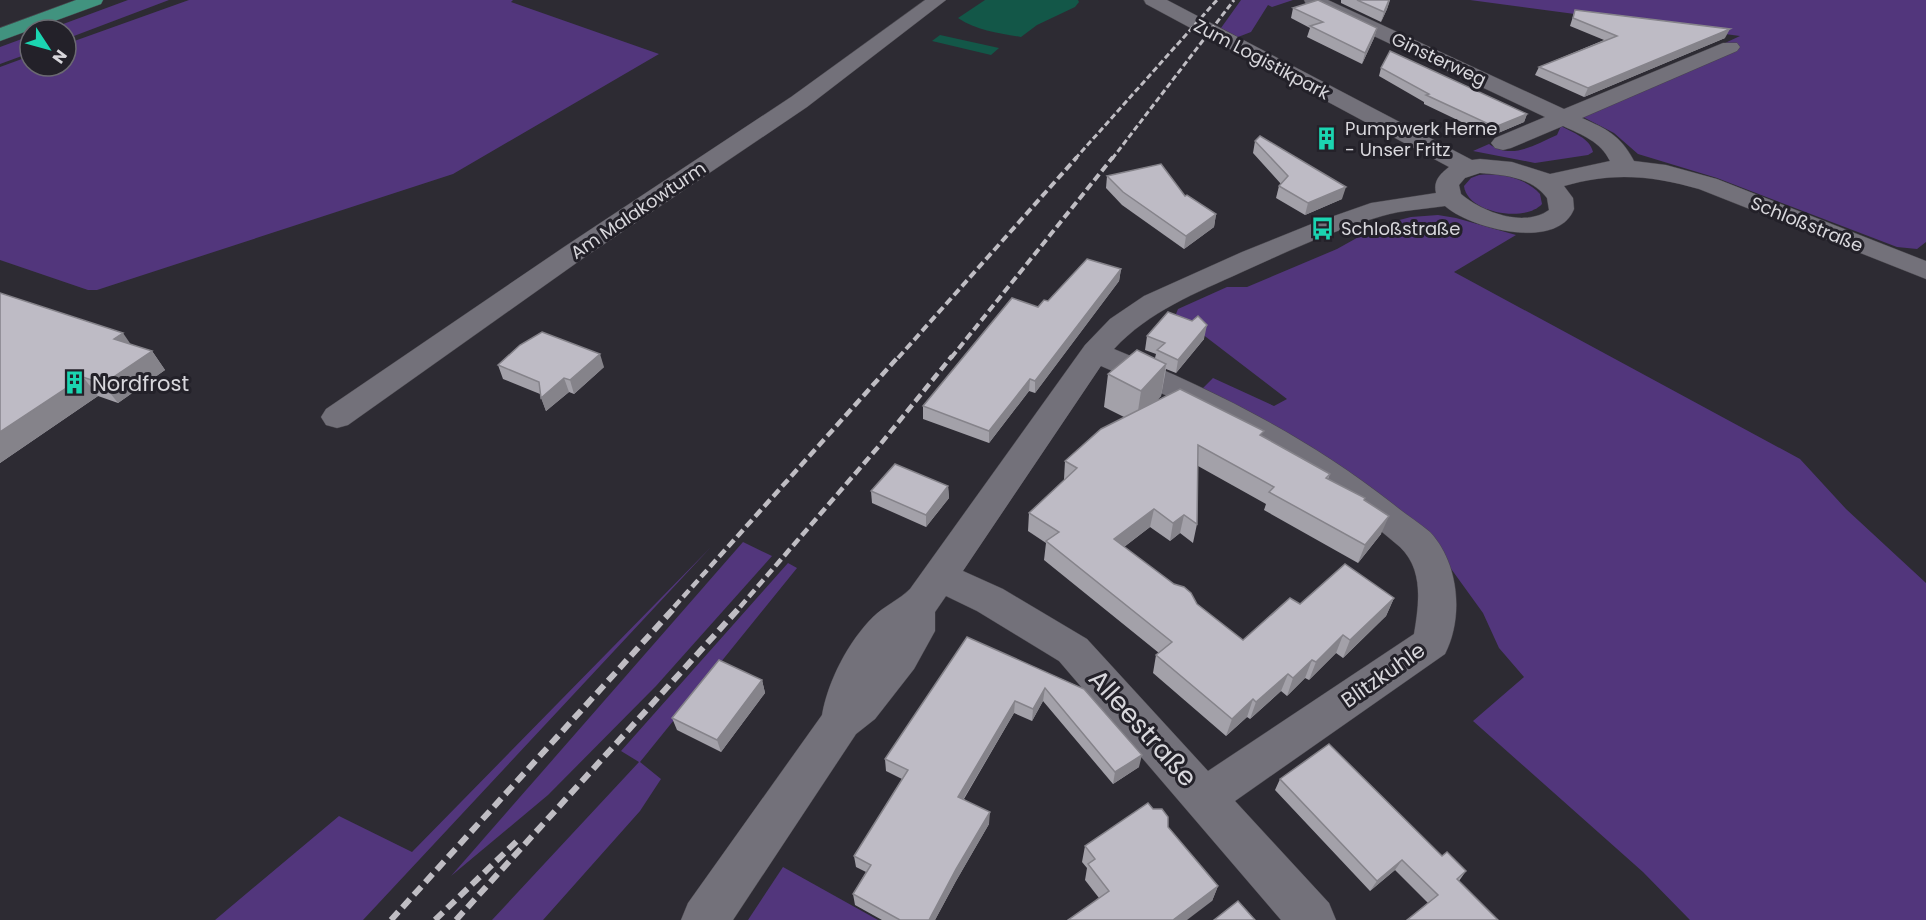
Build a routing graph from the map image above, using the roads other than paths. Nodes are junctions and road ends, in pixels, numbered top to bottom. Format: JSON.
{"nodes":[{"id":1,"x":58,"y":0,"type":"edge"},
{"id":2,"x":94,"y":0,"type":"edge"},
{"id":3,"x":937,"y":0,"type":"edge"},
{"id":4,"x":1153,"y":0,"type":"edge"},
{"id":5,"x":1313,"y":0,"type":"edge"},
{"id":6,"x":0,"y":21,"type":"edge"},
{"id":7,"x":0,"y":35,"type":"edge"},
{"id":8,"x":1730,"y":47,"type":"dead end"},
{"id":9,"x":1565,"y":117,"type":"junction"},
{"id":10,"x":1503,"y":143,"type":"dead end"},
{"id":11,"x":1468,"y":168,"type":"junction"},
{"id":12,"x":1625,"y":168,"type":"junction"},
{"id":13,"x":1546,"y":183,"type":"junction"},
{"id":14,"x":1451,"y":198,"type":"junction"},
{"id":15,"x":1926,"y":272,"type":"edge"},
{"id":16,"x":1095,"y":352,"type":"junction"},
{"id":17,"x":337,"y":417,"type":"dead end"},
{"id":18,"x":940,"y":577,"type":"junction"},
{"id":19,"x":1205,"y":797,"type":"junction"},
{"id":20,"x":705,"y":920,"type":"edge"},
{"id":21,"x":1312,"y":920,"type":"edge"}],
"edges":[{"from":1,"to":6,"type":"highway"},
{"from":2,"to":7,"type":"highway"},
{"from":3,"to":17,"type":"street","name":"Am Malakowturm"},
{"from":4,"to":11,"type":"street","name":"Zum Logistikpark"},
{"from":5,"to":9,"type":"street","name":"Ginsterweg"},
{"from":8,"to":9,"type":"street"},
{"from":9,"to":10,"type":"street"},
{"from":9,"to":12,"type":"street","name":"Ginsterweg"},
{"from":11,"to":13,"type":"street"},
{"from":11,"to":14,"type":"street"},
{"from":12,"to":13,"type":"street","name":"Schloßstraße"},
{"from":12,"to":15,"type":"street","name":"Schloßstraße"},
{"from":13,"to":14,"type":"street"},
{"from":14,"to":16,"type":"street"},
{"from":16,"to":18,"type":"street"},
{"from":16,"to":19,"type":"street","name":"Blitzkuhle"},
{"from":18,"to":19,"type":"street","name":"Alleestraße"},
{"from":18,"to":20,"type":"street"},
{"from":19,"to":21,"type":"street","name":"Alleestraße"}]}
